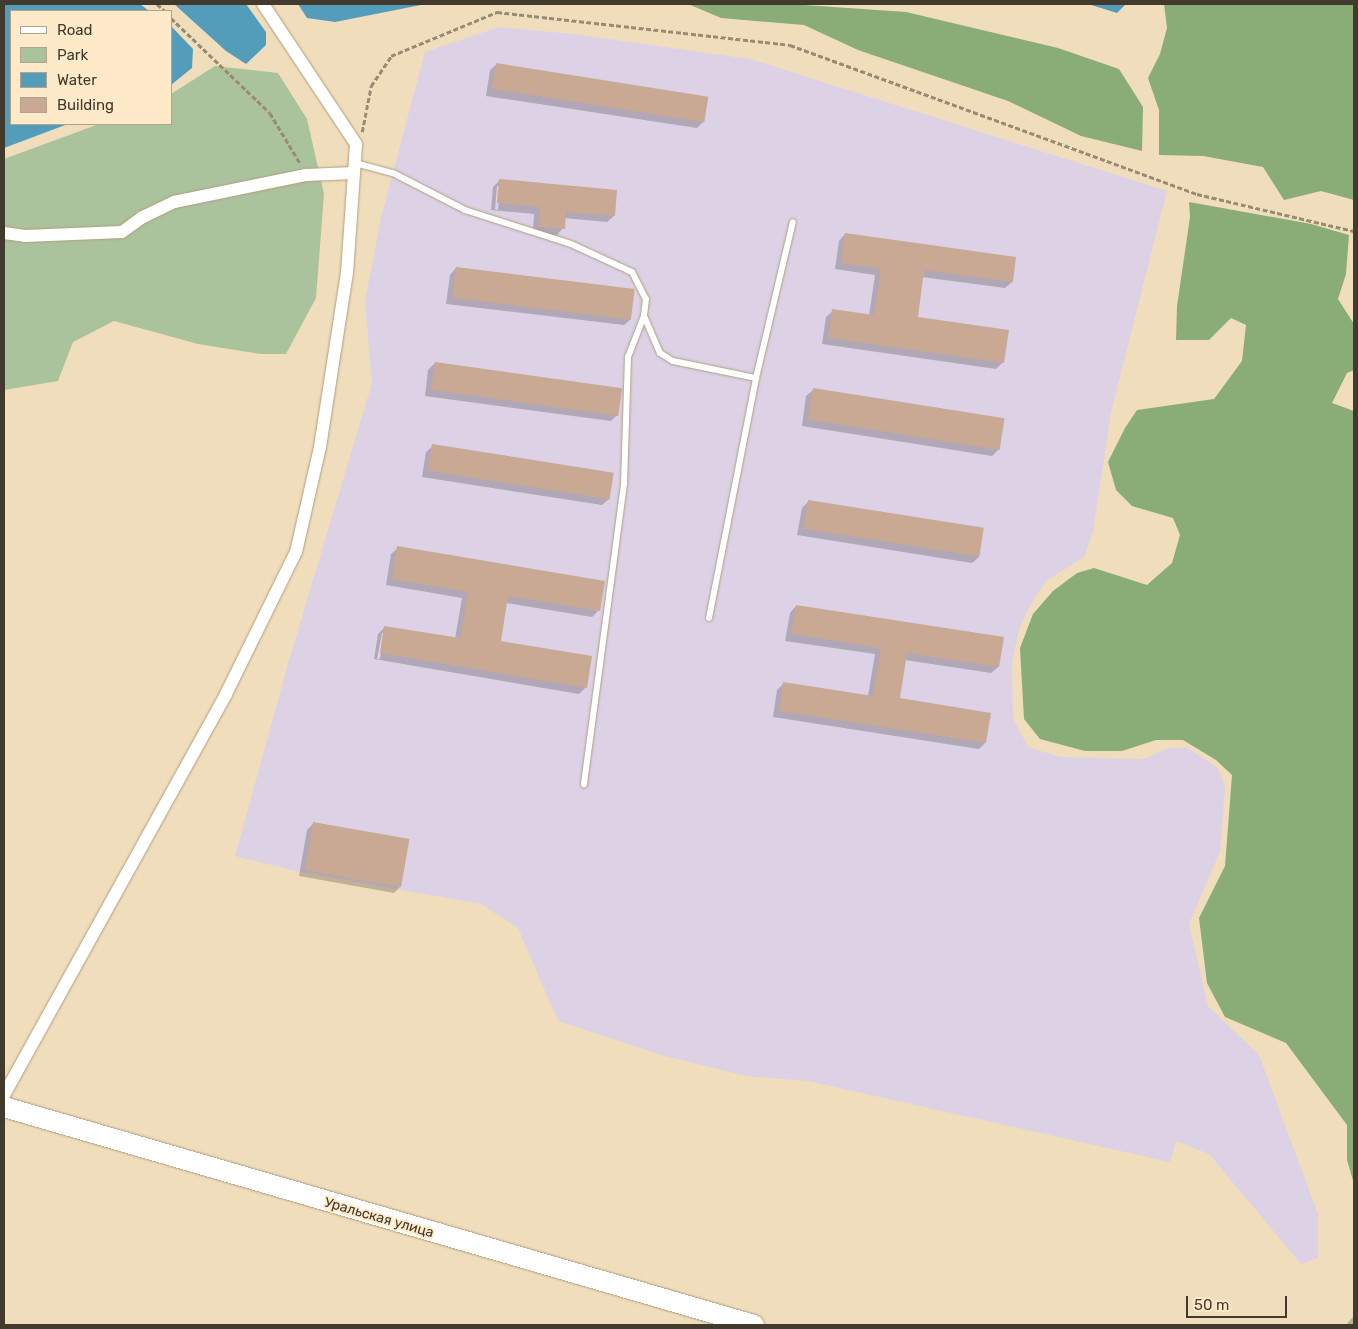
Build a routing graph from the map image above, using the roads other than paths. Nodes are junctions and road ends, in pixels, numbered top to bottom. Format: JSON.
{"nodes":[{"id":1,"x":262,"y":4,"type":"edge"},
{"id":2,"x":354,"y":168,"type":"junction"},
{"id":3,"x":793,"y":222,"type":"dead end"},
{"id":4,"x":4,"y":233,"type":"edge"},
{"id":5,"x":644,"y":316,"type":"junction"},
{"id":6,"x":756,"y":378,"type":"junction"},
{"id":7,"x":708,"y":618,"type":"dead end"},
{"id":8,"x":584,"y":784,"type":"dead end"},
{"id":9,"x":4,"y":1095,"type":"edge"},
{"id":10,"x":4,"y":1107,"type":"edge"},
{"id":11,"x":754,"y":1325,"type":"edge"}],
"edges":[{"from":1,"to":2,"type":"street"},
{"from":2,"to":4,"type":"street"},
{"from":2,"to":5,"type":"lane"},
{"from":2,"to":9,"type":"street"},
{"from":3,"to":6,"type":"lane"},
{"from":5,"to":6,"type":"lane"},
{"from":5,"to":8,"type":"lane"},
{"from":6,"to":7,"type":"lane"},
{"from":10,"to":11,"type":"main road","name":"Уральская улица"}]}
